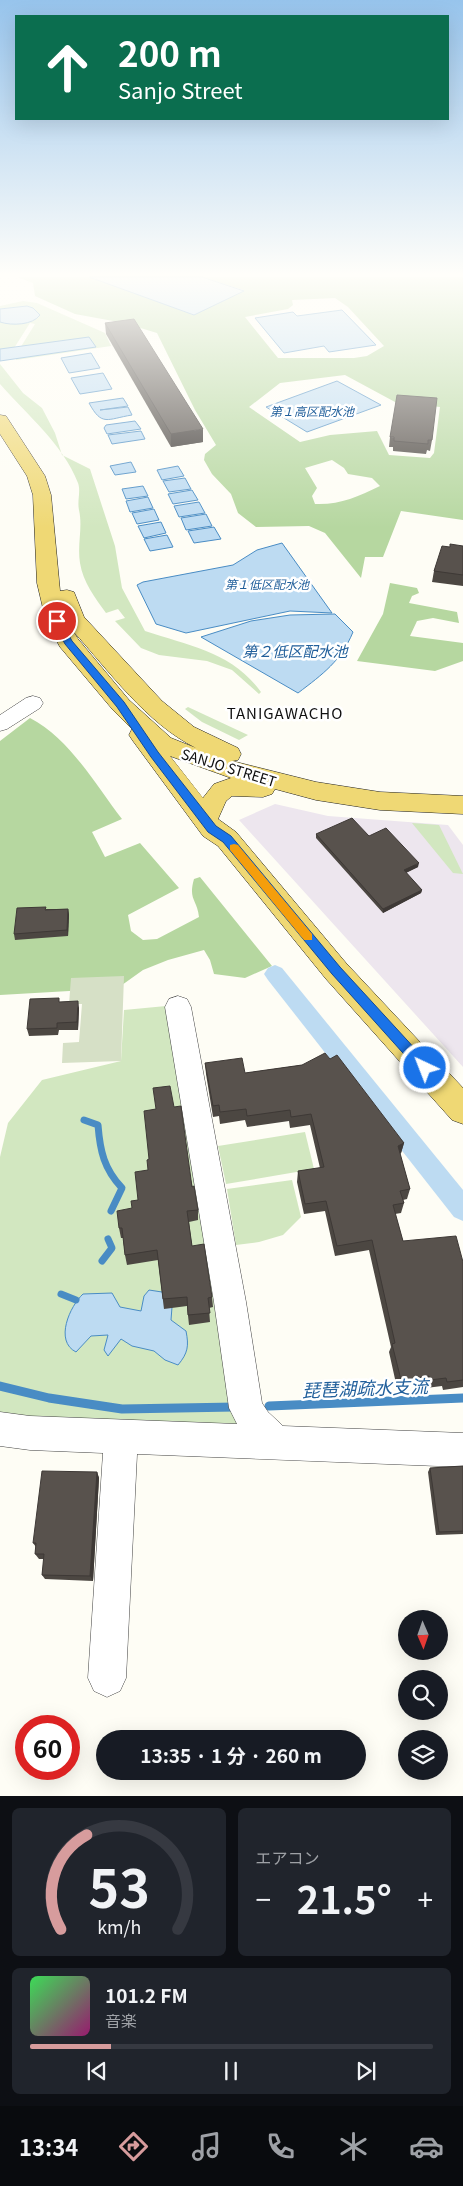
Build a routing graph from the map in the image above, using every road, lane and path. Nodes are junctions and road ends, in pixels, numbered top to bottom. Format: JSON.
{"nodes":[{"id":1,"x":0,"y":404,"type":"edge"},
{"id":2,"x":0,"y":420,"type":"edge"},
{"id":3,"x":74,"y":619,"type":"junction"},
{"id":4,"x":33,"y":703,"type":"dead end"},
{"id":5,"x":121,"y":705,"type":"junction"},
{"id":6,"x":0,"y":724,"type":"edge"},
{"id":7,"x":162,"y":744,"type":"junction"},
{"id":8,"x":463,"y":805,"type":"edge"},
{"id":9,"x":210,"y":812,"type":"junction"},
{"id":10,"x":227,"y":839,"type":"junction"},
{"id":11,"x":178,"y":1007,"type":"dead end"},
{"id":12,"x":463,"y":1110,"type":"edge"},
{"id":13,"x":0,"y":1429,"type":"edge"},
{"id":14,"x":121,"y":1436,"type":"junction"},
{"id":15,"x":276,"y":1442,"type":"junction"},
{"id":16,"x":463,"y":1450,"type":"edge"},
{"id":17,"x":107,"y":1678,"type":"dead end"}],
"edges":[{"from":1,"to":3,"type":"main road","name":"SANJO STREET"},
{"from":2,"to":5,"type":"main road","name":"SANJO STREET"},
{"from":3,"to":7,"type":"main road"},
{"from":3,"to":8,"type":"main road","name":"SANJO STREET"},
{"from":4,"to":6,"type":"street"},
{"from":5,"to":7,"type":"main road","name":"SANJO STREET"},
{"from":5,"to":10,"type":"main road"},
{"from":7,"to":8,"type":"main road","name":"SANJO STREET"},
{"from":7,"to":9,"type":"main road"},
{"from":8,"to":9,"type":"main road"},
{"from":9,"to":10,"type":"main road"},
{"from":10,"to":12,"type":"main road"},
{"from":11,"to":15,"type":"street"},
{"from":13,"to":14,"type":"street"},
{"from":14,"to":15,"type":"street"},
{"from":14,"to":17,"type":"street"},
{"from":15,"to":16,"type":"street"}]}
